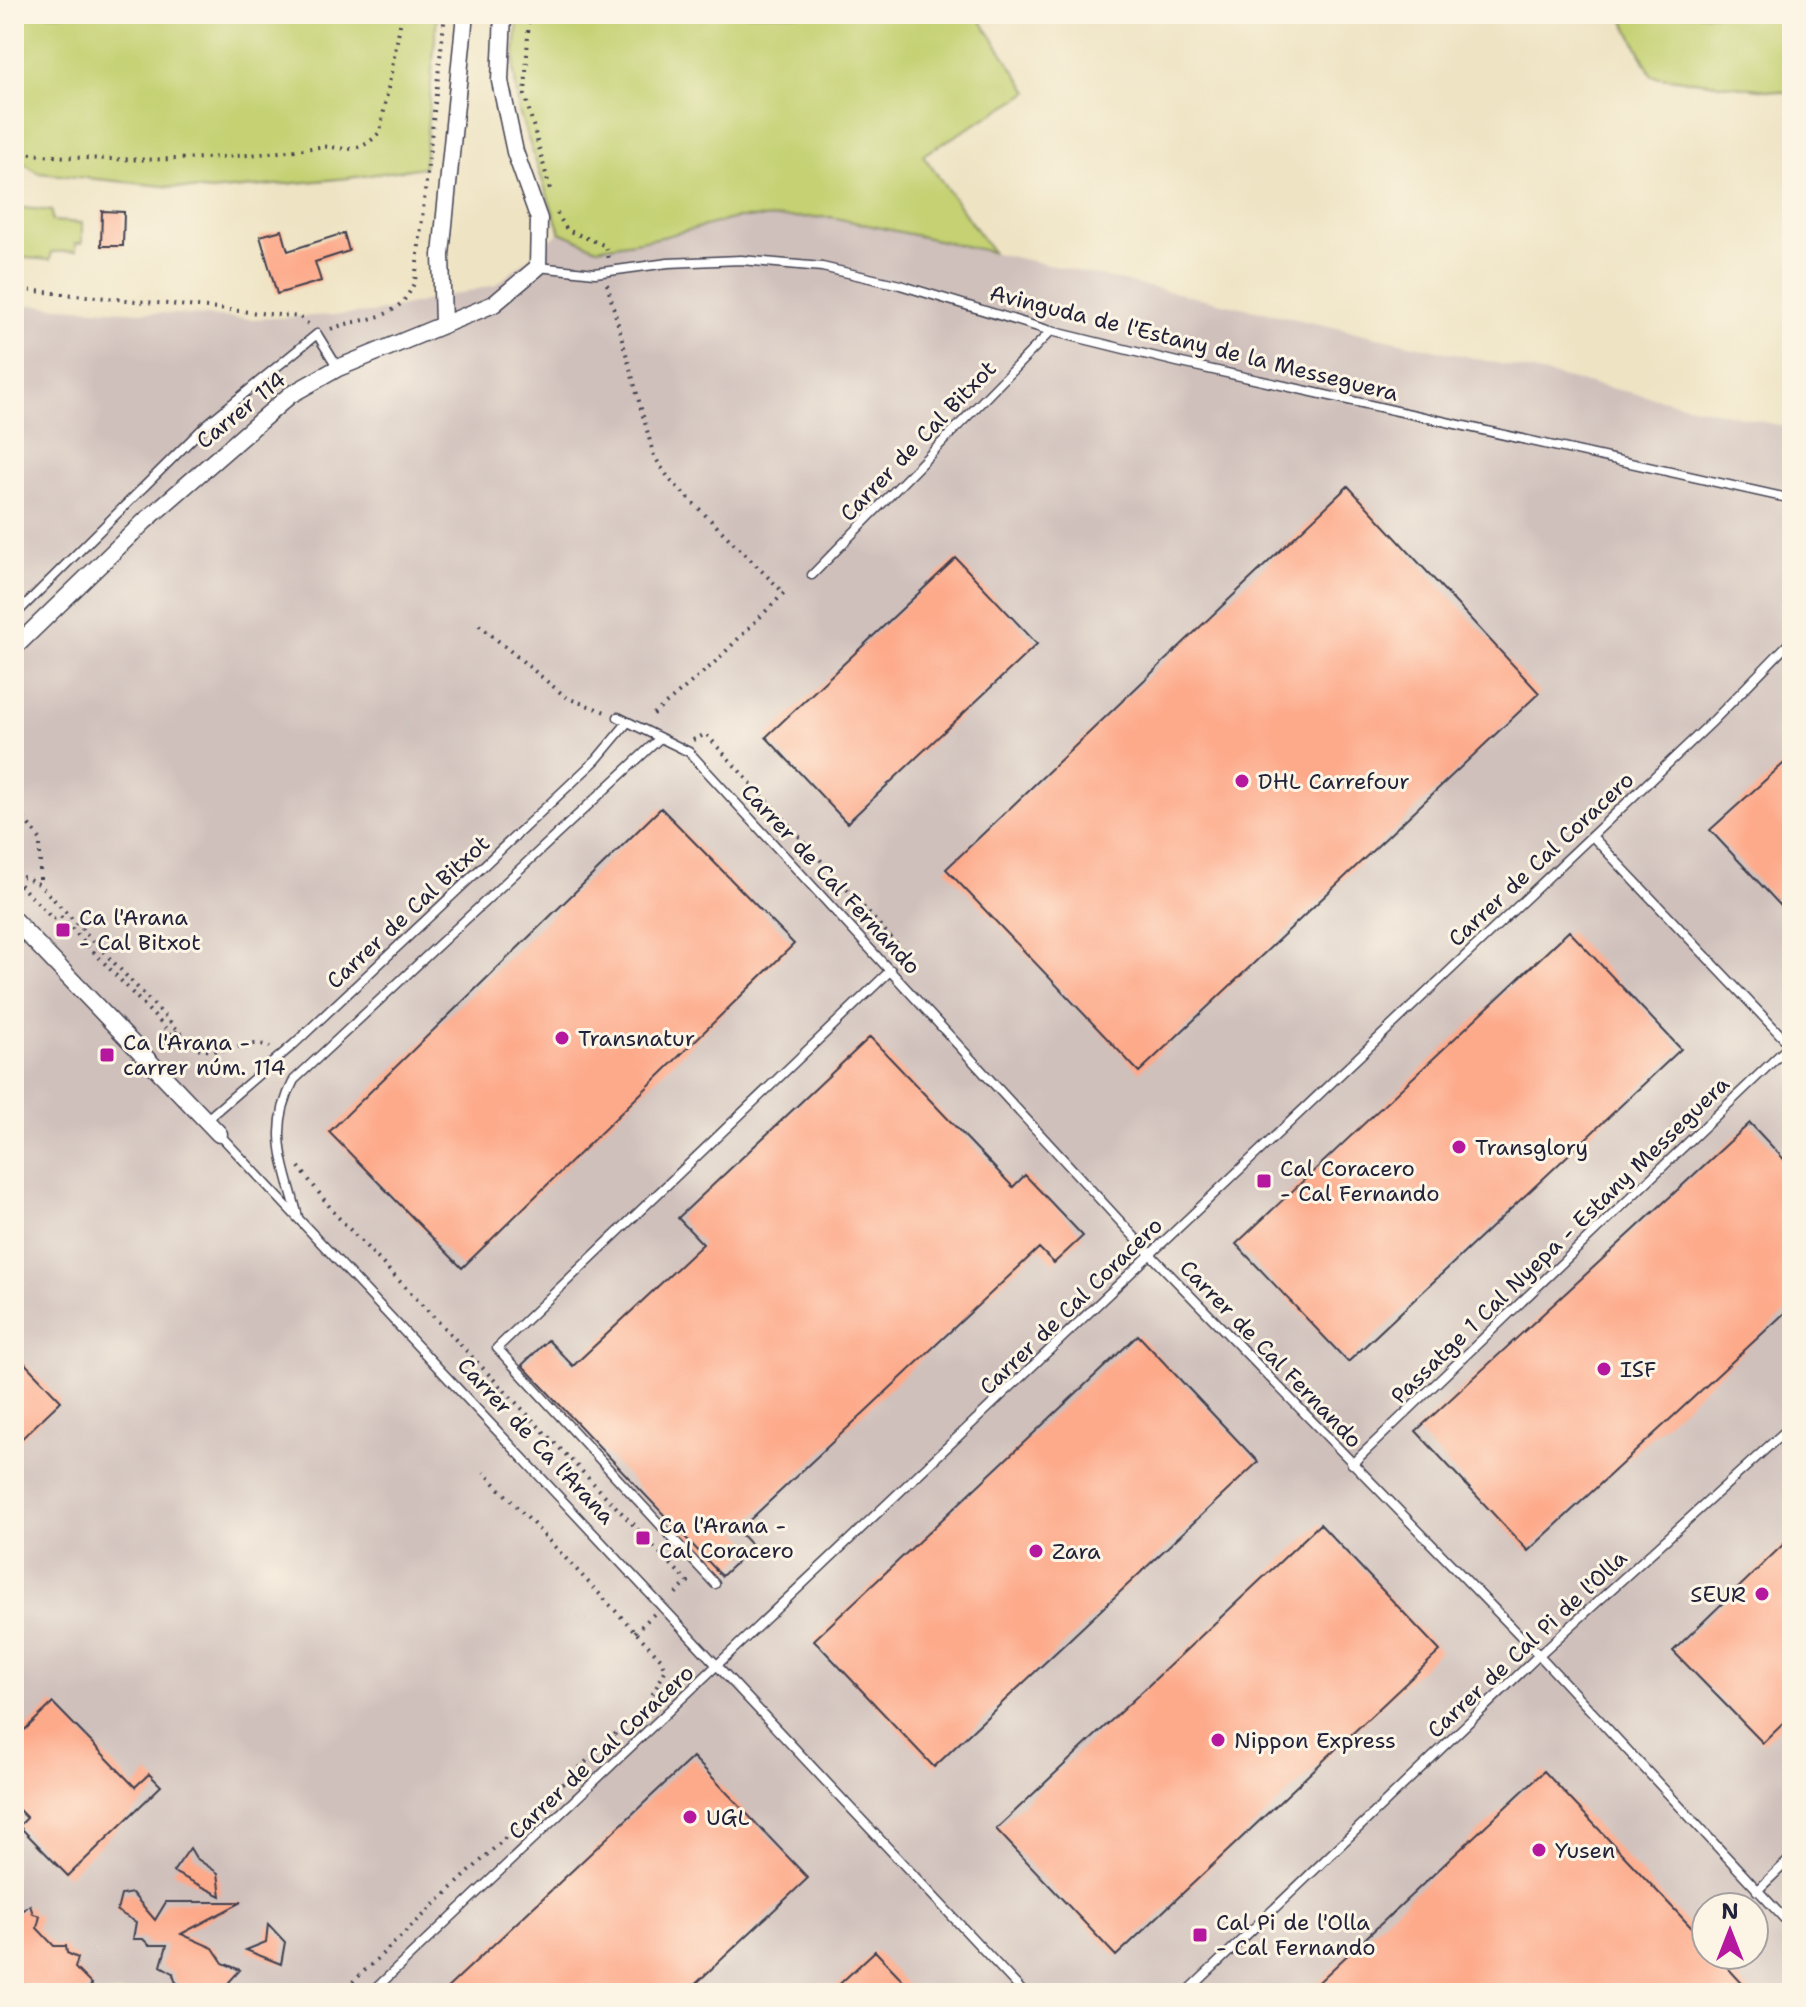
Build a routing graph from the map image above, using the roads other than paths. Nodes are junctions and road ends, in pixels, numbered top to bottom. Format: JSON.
{"nodes":[{"id":1,"x":465,"y":14,"type":"edge"},
{"id":2,"x":503,"y":14,"type":"edge"},
{"id":3,"x":538,"y":267,"type":"junction"},
{"id":4,"x":443,"y":323,"type":"junction"},
{"id":5,"x":1051,"y":331,"type":"junction"},
{"id":6,"x":338,"y":368,"type":"junction"},
{"id":7,"x":1792,"y":499,"type":"edge"},
{"id":8,"x":812,"y":575,"type":"dead end"},
{"id":9,"x":14,"y":616,"type":"edge"},
{"id":10,"x":1792,"y":640,"type":"edge"},
{"id":11,"x":14,"y":648,"type":"edge"},
{"id":12,"x":618,"y":717,"type":"road end"},
{"id":13,"x":627,"y":723,"type":"junction"},
{"id":14,"x":659,"y":739,"type":"junction"},
{"id":15,"x":1592,"y":836,"type":"junction"},
{"id":16,"x":14,"y":920,"type":"edge"},
{"id":17,"x":891,"y":970,"type":"junction"},
{"id":18,"x":1791,"y":1045,"type":"edge"},
{"id":19,"x":206,"y":1121,"type":"junction"},
{"id":20,"x":219,"y":1134,"type":"joint"},
{"id":21,"x":298,"y":1219,"type":"junction"},
{"id":22,"x":1151,"y":1255,"type":"junction"},
{"id":23,"x":1792,"y":1425,"type":"edge"},
{"id":24,"x":1352,"y":1464,"type":"junction"},
{"id":25,"x":715,"y":1584,"type":"dead end"},
{"id":26,"x":1539,"y":1655,"type":"junction"},
{"id":27,"x":717,"y":1667,"type":"junction"},
{"id":28,"x":1792,"y":1857,"type":"edge"},
{"id":29,"x":1757,"y":1891,"type":"joint"},
{"id":30,"x":1770,"y":1904,"type":"edge"},
{"id":31,"x":1792,"y":1927,"type":"edge"},
{"id":32,"x":371,"y":1993,"type":"edge"},
{"id":33,"x":1024,"y":1993,"type":"edge"},
{"id":34,"x":1186,"y":1993,"type":"edge"}],
"edges":[{"from":1,"to":4,"type":"street"},
{"from":2,"to":3,"type":"street"},
{"from":3,"to":4,"type":"street","name":"Carrer 114"},
{"from":3,"to":5,"type":"lane","name":"Avinguda de l'Estany de la Messeguera"},
{"from":4,"to":6,"type":"street","name":"Carrer 114"},
{"from":5,"to":7,"type":"lane","name":"Avinguda de l'Estany de la Messeguera"},
{"from":5,"to":8,"type":"lane","name":"Carrer de Cal Bitxot"},
{"from":6,"to":9,"type":"lane"},
{"from":6,"to":11,"type":"street","name":"Carrer 114"},
{"from":10,"to":15,"type":"lane","name":"Carrer de Cal Coracero"},
{"from":12,"to":13,"type":"lane","name":"Carrer de Cal Fernando"},
{"from":13,"to":14,"type":"lane","name":"Carrer de Cal Fernando"},
{"from":13,"to":19,"type":"lane","name":"Carrer de Cal Bitxot"},
{"from":14,"to":17,"type":"lane","name":"Carrer de Cal Fernando"},
{"from":14,"to":21,"type":"lane"},
{"from":15,"to":18,"type":"lane"},
{"from":15,"to":22,"type":"lane","name":"Carrer de Cal Coracero"},
{"from":16,"to":19,"type":"street","name":"Carrer de Ca l'Arana"},
{"from":17,"to":22,"type":"lane","name":"Carrer de Cal Fernando"},
{"from":17,"to":25,"type":"lane"},
{"from":18,"to":24,"type":"lane","name":"Passatge 1 Cal Nyepa - Estany Messeguera"},
{"from":19,"to":20,"type":"street","name":"Carrer de Ca l'Arana"},
{"from":20,"to":21,"type":"lane","name":"Carrer de Ca l'Arana"},
{"from":21,"to":27,"type":"lane","name":"Carrer de Ca l'Arana"},
{"from":22,"to":24,"type":"lane","name":"Carrer de Cal Fernando"},
{"from":22,"to":27,"type":"lane","name":"Carrer de Cal Coracero"},
{"from":23,"to":26,"type":"lane","name":"Carrer de Cal Pi de l'Olla"},
{"from":24,"to":26,"type":"lane","name":"Carrer de Cal Fernando"},
{"from":26,"to":29,"type":"lane","name":"Carrer de Cal Fernando"},
{"from":26,"to":34,"type":"lane","name":"Carrer de Cal Pi de l'Olla"},
{"from":27,"to":32,"type":"lane","name":"Carrer de Cal Coracero"},
{"from":27,"to":33,"type":"lane","name":"Carrer de Ca l'Arana"},
{"from":28,"to":29,"type":"lane"},
{"from":30,"to":31,"type":"lane","name":"Carrer de Cal Fernando"}]}
